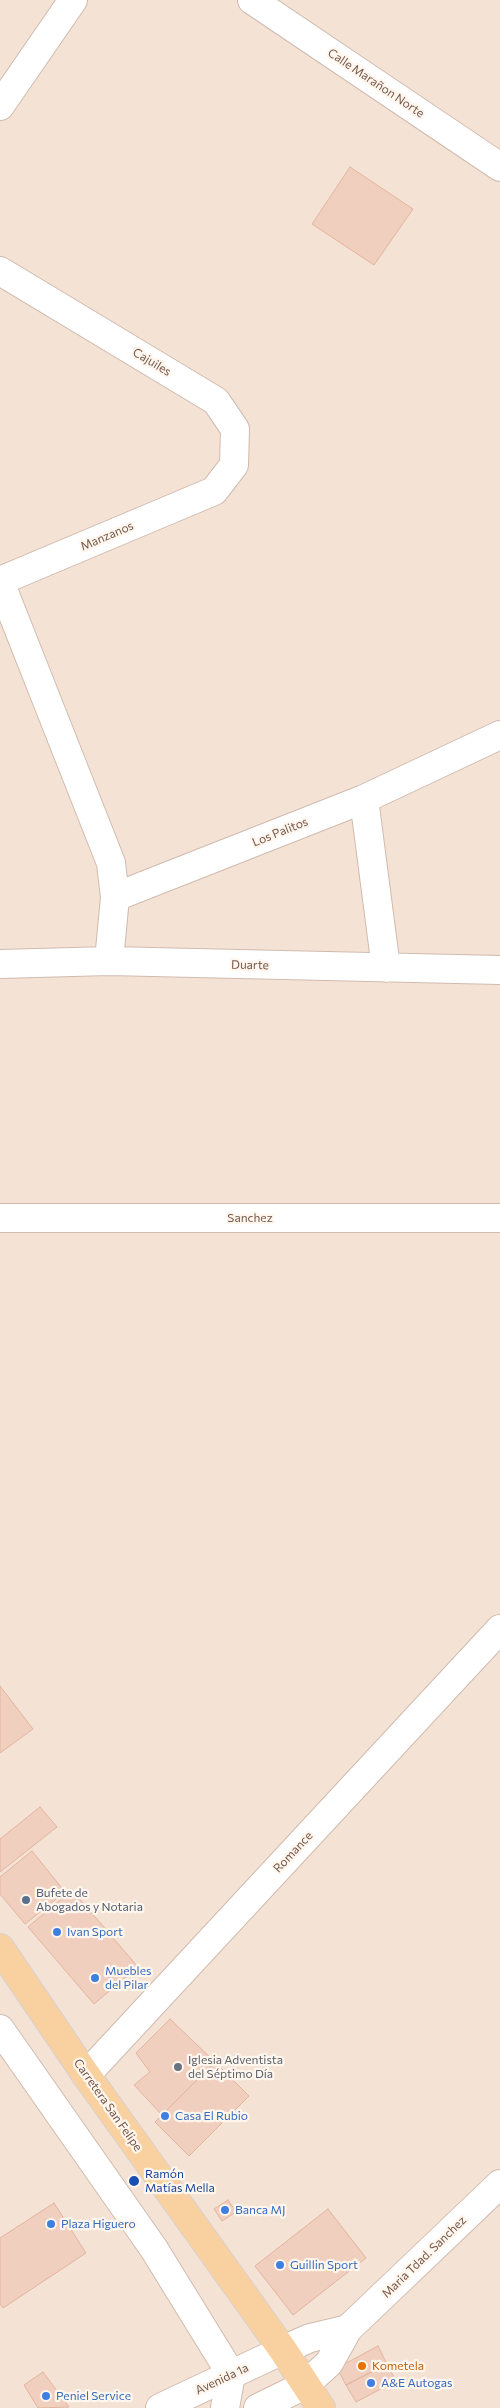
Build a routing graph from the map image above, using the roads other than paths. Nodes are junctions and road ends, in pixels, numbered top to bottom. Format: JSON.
{"nodes":[{"id":1,"x":73,"y":0,"type":"edge"},
{"id":2,"x":252,"y":0,"type":"edge"},
{"id":3,"x":0,"y":106,"type":"edge"},
{"id":4,"x":500,"y":167,"type":"edge"},
{"id":5,"x":0,"y":271,"type":"edge"},
{"id":6,"x":214,"y":491,"type":"joint"},
{"id":7,"x":0,"y":581,"type":"edge"},
{"id":8,"x":500,"y":735,"type":"edge"},
{"id":9,"x":364,"y":799,"type":"junction"},
{"id":10,"x":115,"y":897,"type":"junction"},
{"id":11,"x":109,"y":961,"type":"junction"},
{"id":12,"x":0,"y":964,"type":"edge"},
{"id":13,"x":386,"y":968,"type":"junction"},
{"id":14,"x":500,"y":970,"type":"edge"},
{"id":15,"x":0,"y":1218,"type":"edge"},
{"id":16,"x":500,"y":1218,"type":"edge"},
{"id":17,"x":500,"y":1628,"type":"edge"},
{"id":18,"x":0,"y":1948,"type":"edge"},
{"id":19,"x":0,"y":2029,"type":"edge"},
{"id":20,"x":86,"y":2074,"type":"junction"},
{"id":21,"x":500,"y":2184,"type":"edge"},
{"id":22,"x":348,"y":2329,"type":"junction"},
{"id":23,"x":283,"y":2350,"type":"junction"},
{"id":24,"x":231,"y":2374,"type":"junction"},
{"id":25,"x":305,"y":2385,"type":"junction"},
{"id":26,"x":160,"y":2408,"type":"edge"},
{"id":27,"x":225,"y":2408,"type":"edge"},
{"id":28,"x":258,"y":2408,"type":"edge"},
{"id":29,"x":321,"y":2408,"type":"edge"}],
"edges":[{"from":1,"to":3,"type":"street"},
{"from":2,"to":4,"type":"street","name":"Calle Marañon Norte"},
{"from":5,"to":6,"type":"street","name":"Cajuiles"},
{"from":6,"to":7,"type":"street","name":"Manzanos"},
{"from":7,"to":10,"type":"street"},
{"from":8,"to":9,"type":"street","name":"Los Palitos"},
{"from":9,"to":10,"type":"street","name":"Los Palitos"},
{"from":9,"to":13,"type":"street"},
{"from":10,"to":11,"type":"street"},
{"from":11,"to":12,"type":"street","name":"Duarte"},
{"from":11,"to":13,"type":"street","name":"Duarte"},
{"from":13,"to":14,"type":"street","name":"Duarte"},
{"from":15,"to":16,"type":"street","name":"Sanchez"},
{"from":17,"to":20,"type":"street","name":"Romance"},
{"from":18,"to":20,"type":"main road","name":"Carretera San Felipe"},
{"from":19,"to":24,"type":"street"},
{"from":20,"to":23,"type":"main road","name":"Carretera San Felipe"},
{"from":21,"to":22,"type":"street","name":"Maria Tdad. Sanchez"},
{"from":22,"to":23,"type":"street","name":"Avenida 1a"},
{"from":22,"to":25,"type":"street"},
{"from":23,"to":24,"type":"street","name":"Avenida 1a"},
{"from":23,"to":25,"type":"main road","name":"Carretera San Felipe"},
{"from":24,"to":26,"type":"street","name":"Avenida 1a"},
{"from":24,"to":27,"type":"street"},
{"from":25,"to":28,"type":"street"},
{"from":25,"to":29,"type":"main road","name":"Carretera San Felipe"}]}
